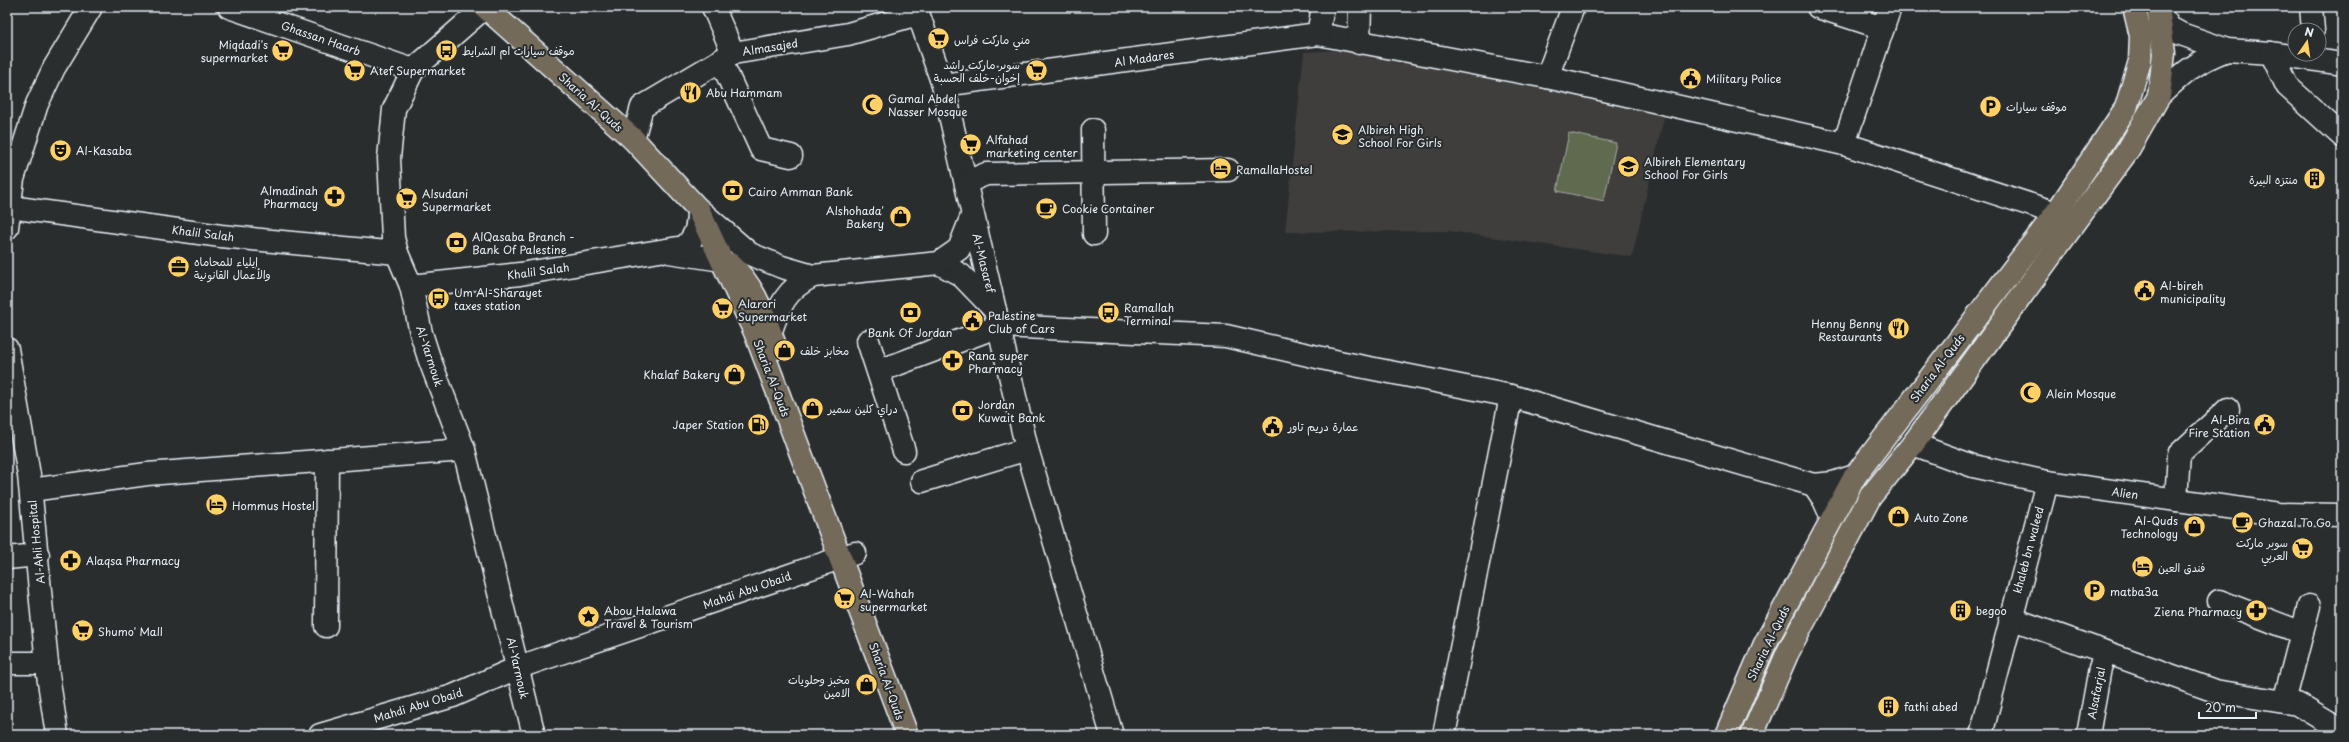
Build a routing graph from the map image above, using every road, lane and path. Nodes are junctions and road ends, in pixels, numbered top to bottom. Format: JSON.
{"nodes":[{"id":1,"x":91,"y":7,"type":"edge"},
{"id":2,"x":229,"y":7,"type":"edge"},
{"id":3,"x":485,"y":7,"type":"edge"},
{"id":4,"x":713,"y":7,"type":"edge"},
{"id":5,"x":1323,"y":7,"type":"edge"},
{"id":6,"x":1360,"y":7,"type":"edge"},
{"id":7,"x":1574,"y":7,"type":"edge"},
{"id":8,"x":1818,"y":7,"type":"edge"},
{"id":9,"x":1890,"y":7,"type":"edge"},
{"id":10,"x":2134,"y":7,"type":"edge"},
{"id":11,"x":2311,"y":7,"type":"edge"},
{"id":12,"x":2159,"y":10,"type":"edge"},
{"id":13,"x":917,"y":11,"type":"edge"},
{"id":14,"x":2312,"y":22,"type":"edge"},
{"id":15,"x":1883,"y":28,"type":"junction"},
{"id":16,"x":1318,"y":34,"type":"junction"},
{"id":17,"x":1359,"y":43,"type":"junction"},
{"id":18,"x":2227,"y":50,"type":"junction"},
{"id":19,"x":2271,"y":53,"type":"junction"},
{"id":20,"x":2287,"y":54,"type":"edge"},
{"id":21,"x":727,"y":57,"type":"junction"},
{"id":22,"x":2327,"y":60,"type":"edge"},
{"id":23,"x":2342,"y":64,"type":"edge"},
{"id":24,"x":413,"y":70,"type":"junction"},
{"id":25,"x":1547,"y":77,"type":"junction"},
{"id":26,"x":943,"y":85,"type":"junction"},
{"id":27,"x":2159,"y":96,"type":"junction"},
{"id":28,"x":1093,"y":130,"type":"dead end"},
{"id":29,"x":2342,"y":136,"type":"edge"},
{"id":30,"x":633,"y":139,"type":"junction"},
{"id":31,"x":1844,"y":144,"type":"junction"},
{"id":32,"x":791,"y":156,"type":"dead end"},
{"id":33,"x":1228,"y":170,"type":"dead end"},
{"id":34,"x":1093,"y":172,"type":"junction"},
{"id":35,"x":10,"y":178,"type":"edge"},
{"id":36,"x":967,"y":182,"type":"junction"},
{"id":37,"x":698,"y":209,"type":"junction"},
{"id":38,"x":2056,"y":213,"type":"junction"},
{"id":39,"x":972,"y":216,"type":"junction"},
{"id":40,"x":8,"y":218,"type":"edge"},
{"id":41,"x":2072,"y":227,"type":"junction"},
{"id":42,"x":1094,"y":234,"type":"dead end"},
{"id":43,"x":664,"y":251,"type":"junction"},
{"id":44,"x":397,"y":254,"type":"junction"},
{"id":45,"x":722,"y":260,"type":"junction"},
{"id":46,"x":939,"y":264,"type":"junction"},
{"id":47,"x":813,"y":276,"type":"junction"},
{"id":48,"x":411,"y":286,"type":"junction"},
{"id":49,"x":997,"y":318,"type":"junction"},
{"id":50,"x":770,"y":334,"type":"junction"},
{"id":51,"x":868,"y":341,"type":"dead end"},
{"id":52,"x":7,"y":349,"type":"edge"},
{"id":53,"x":879,"y":371,"type":"junction"},
{"id":54,"x":1510,"y":396,"type":"junction"},
{"id":55,"x":2228,"y":409,"type":"dead end"},
{"id":56,"x":1888,"y":434,"type":"junction"},
{"id":57,"x":1914,"y":444,"type":"junction"},
{"id":58,"x":1027,"y":449,"type":"junction"},
{"id":59,"x":464,"y":450,"type":"junction"},
{"id":60,"x":904,"y":451,"type":"dead end"},
{"id":61,"x":327,"y":460,"type":"junction"},
{"id":62,"x":1855,"y":476,"type":"junction"},
{"id":63,"x":922,"y":481,"type":"dead end"},
{"id":64,"x":2047,"y":482,"type":"junction"},
{"id":65,"x":1814,"y":485,"type":"junction"},
{"id":66,"x":31,"y":490,"type":"junction"},
{"id":67,"x":2176,"y":500,"type":"junction"},
{"id":68,"x":2342,"y":515,"type":"edge"},
{"id":69,"x":1832,"y":518,"type":"junction"},
{"id":70,"x":38,"y":554,"type":"junction"},
{"id":71,"x":848,"y":555,"type":"junction"},
{"id":72,"x":7,"y":558,"type":"edge"},
{"id":73,"x":2218,"y":601,"type":"dead end"},
{"id":74,"x":2309,"y":606,"type":"dead end"},
{"id":75,"x":2010,"y":618,"type":"junction"},
{"id":76,"x":326,"y":626,"type":"dead end"},
{"id":77,"x":2302,"y":633,"type":"junction"},
{"id":78,"x":2106,"y":652,"type":"junction"},
{"id":79,"x":7,"y":663,"type":"edge"},
{"id":80,"x":47,"y":663,"type":"junction"},
{"id":81,"x":519,"y":668,"type":"junction"},
{"id":82,"x":2284,"y":702,"type":"junction"},
{"id":83,"x":2342,"y":731,"type":"edge"},
{"id":84,"x":57,"y":735,"type":"edge"},
{"id":85,"x":320,"y":735,"type":"edge"},
{"id":86,"x":534,"y":735,"type":"edge"},
{"id":87,"x":907,"y":735,"type":"edge"},
{"id":88,"x":922,"y":735,"type":"edge"},
{"id":89,"x":1112,"y":735,"type":"edge"},
{"id":90,"x":1444,"y":735,"type":"edge"},
{"id":91,"x":1726,"y":735,"type":"edge"},
{"id":92,"x":1752,"y":735,"type":"edge"},
{"id":93,"x":1981,"y":735,"type":"edge"},
{"id":94,"x":2088,"y":735,"type":"edge"}],
"edges":[{"from":1,"to":35,"type":"street"},
{"from":2,"to":24,"type":"street","name":"Ghassan Haarb"},
{"from":3,"to":24,"type":"street","name":"Al-Yarmouk"},
{"from":3,"to":30,"type":"main road","name":"Sharia Al-Quds"},
{"from":4,"to":21,"type":"street"},
{"from":5,"to":16,"type":"street"},
{"from":6,"to":17,"type":"street"},
{"from":7,"to":25,"type":"street"},
{"from":8,"to":15,"type":"street"},
{"from":9,"to":15,"type":"street"},
{"from":10,"to":38,"type":"main road","name":"Sharia Al-Quds"},
{"from":11,"to":14,"type":"street"},
{"from":12,"to":18,"type":"street"},
{"from":12,"to":27,"type":"main road","name":"Sharia Al-Quds"},
{"from":13,"to":21,"type":"street","name":"Almasajed"},
{"from":13,"to":26,"type":"street","name":"Al-Masaref"},
{"from":15,"to":31,"type":"street"},
{"from":16,"to":17,"type":"street"},
{"from":16,"to":26,"type":"street","name":"Al Madares"},
{"from":17,"to":25,"type":"street"},
{"from":18,"to":19,"type":"street"},
{"from":18,"to":27,"type":"street"},
{"from":19,"to":20,"type":"street"},
{"from":19,"to":29,"type":"street"},
{"from":21,"to":30,"type":"street","name":"Almasajed"},
{"from":21,"to":32,"type":"street"},
{"from":22,"to":23,"type":"street"},
{"from":24,"to":44,"type":"street","name":"Al-Yarmouk"},
{"from":25,"to":31,"type":"street"},
{"from":26,"to":36,"type":"street","name":"Al-Masaref"},
{"from":27,"to":41,"type":"main road","name":"Sharia Al-Quds"},
{"from":28,"to":34,"type":"street"},
{"from":30,"to":37,"type":"main road","name":"Sharia Al-Quds"},
{"from":31,"to":38,"type":"street"},
{"from":33,"to":34,"type":"street"},
{"from":34,"to":36,"type":"street"},
{"from":34,"to":42,"type":"street"},
{"from":35,"to":40,"type":"street"},
{"from":36,"to":39,"type":"street","name":"Al-Masaref"},
{"from":37,"to":43,"type":"street","name":"Khalil Salah"},
{"from":37,"to":45,"type":"main road","name":"Sharia Al-Quds"},
{"from":37,"to":47,"type":"street"},
{"from":38,"to":41,"type":"street"},
{"from":38,"to":56,"type":"main road","name":"Sharia Al-Quds"},
{"from":39,"to":46,"type":"street","name":"Al-Masaref"},
{"from":39,"to":49,"type":"street","name":"Al-Masaref"},
{"from":40,"to":44,"type":"street","name":"Khalil Salah"},
{"from":41,"to":57,"type":"main road","name":"Sharia Al-Quds"},
{"from":43,"to":45,"type":"street"},
{"from":43,"to":48,"type":"street","name":"Khalil Salah"},
{"from":44,"to":48,"type":"street","name":"Al-Yarmouk"},
{"from":45,"to":50,"type":"main road"},
{"from":45,"to":71,"type":"main road","name":"Sharia Al-Quds"},
{"from":46,"to":47,"type":"street"},
{"from":46,"to":49,"type":"street","name":"Al-Masaref"},
{"from":47,"to":50,"type":"street"},
{"from":48,"to":59,"type":"street","name":"Al-Yarmouk"},
{"from":49,"to":53,"type":"street"},
{"from":49,"to":54,"type":"street"},
{"from":49,"to":58,"type":"street"},
{"from":50,"to":71,"type":"main road"},
{"from":51,"to":53,"type":"street"},
{"from":52,"to":66,"type":"street","name":"Al-Ahli Hospital"},
{"from":53,"to":60,"type":"street"},
{"from":54,"to":65,"type":"street"},
{"from":54,"to":90,"type":"street"},
{"from":55,"to":67,"type":"street"},
{"from":56,"to":57,"type":"main road"},
{"from":56,"to":62,"type":"main road","name":"Sharia Al-Quds"},
{"from":57,"to":64,"type":"street","name":"Alien"},
{"from":57,"to":92,"type":"main road","name":"Sharia Al-Quds"},
{"from":58,"to":63,"type":"street"},
{"from":58,"to":89,"type":"street"},
{"from":59,"to":61,"type":"street"},
{"from":59,"to":81,"type":"street","name":"Al-Yarmouk"},
{"from":61,"to":66,"type":"street"},
{"from":61,"to":76,"type":"street"},
{"from":62,"to":65,"type":"street"},
{"from":62,"to":69,"type":"main road","name":"Sharia Al-Quds"},
{"from":64,"to":67,"type":"street","name":"Alien"},
{"from":64,"to":75,"type":"street","name":"khaleb bn waleed"},
{"from":65,"to":69,"type":"street"},
{"from":66,"to":70,"type":"street","name":"Al-Ahli Hospital"},
{"from":67,"to":68,"type":"street","name":"Alien"},
{"from":69,"to":91,"type":"main road","name":"Sharia Al-Quds"},
{"from":70,"to":72,"type":"street"},
{"from":70,"to":80,"type":"street","name":"Al-Ahli Hospital"},
{"from":71,"to":81,"type":"street","name":"Mahdi Abu Obaid"},
{"from":71,"to":87,"type":"main road","name":"Sharia Al-Quds"},
{"from":71,"to":88,"type":"main road"},
{"from":73,"to":77,"type":"street"},
{"from":74,"to":77,"type":"street"},
{"from":75,"to":78,"type":"street"},
{"from":75,"to":93,"type":"street","name":"khaleb bn waleed"},
{"from":77,"to":82,"type":"street"},
{"from":78,"to":82,"type":"street"},
{"from":78,"to":94,"type":"street","name":"Alsafarjal"},
{"from":79,"to":80,"type":"street"},
{"from":80,"to":84,"type":"street","name":"Al-Ahli Hospital"},
{"from":81,"to":85,"type":"street","name":"Mahdi Abu Obaid"},
{"from":81,"to":86,"type":"street","name":"Al-Yarmouk"},
{"from":82,"to":83,"type":"street"}]}
